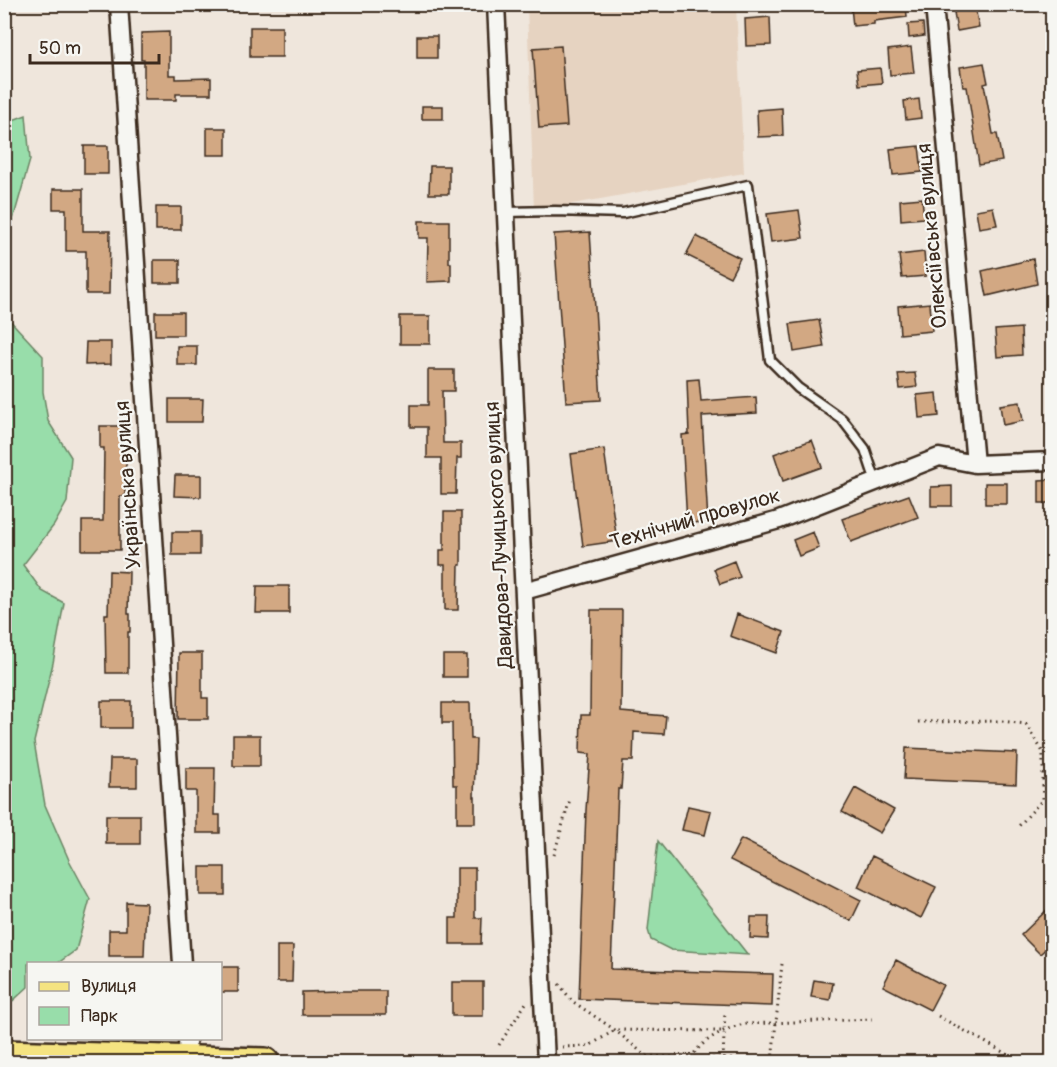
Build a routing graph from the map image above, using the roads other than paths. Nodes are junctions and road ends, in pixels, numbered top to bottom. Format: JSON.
{"nodes":[{"id":1,"x":119,"y":4,"type":"edge"},
{"id":2,"x":496,"y":4,"type":"edge"},
{"id":3,"x":934,"y":4,"type":"edge"},
{"id":4,"x":506,"y":212,"type":"junction"},
{"id":5,"x":1053,"y":461,"type":"edge"},
{"id":6,"x":975,"y":464,"type":"junction"},
{"id":7,"x":876,"y":482,"type":"junction"},
{"id":8,"x":524,"y":591,"type":"junction"},
{"id":9,"x":182,"y":962,"type":"edge"},
{"id":10,"x":4,"y":1054,"type":"edge"},
{"id":11,"x":188,"y":1054,"type":"edge"},
{"id":12,"x":546,"y":1055,"type":"edge"},
{"id":13,"x":265,"y":1062,"type":"edge"}],
"edges":[{"from":1,"to":9,"type":"street","name":"Українська вулиця"},
{"from":2,"to":4,"type":"street","name":"Давидова-Лучицького вулиця"},
{"from":3,"to":6,"type":"street","name":"Олексіївська вулиця"},
{"from":4,"to":7,"type":"lane"},
{"from":4,"to":8,"type":"street","name":"Давидова-Лучицького вулиця"},
{"from":5,"to":6,"type":"street","name":"Технічний провулок"},
{"from":6,"to":7,"type":"street","name":"Технічний провулок"},
{"from":7,"to":8,"type":"street","name":"Технічний провулок"},
{"from":8,"to":12,"type":"street","name":"Давидова-Лучицького вулиця"},
{"from":10,"to":11,"type":"main road"},
{"from":11,"to":13,"type":"main road"}]}
